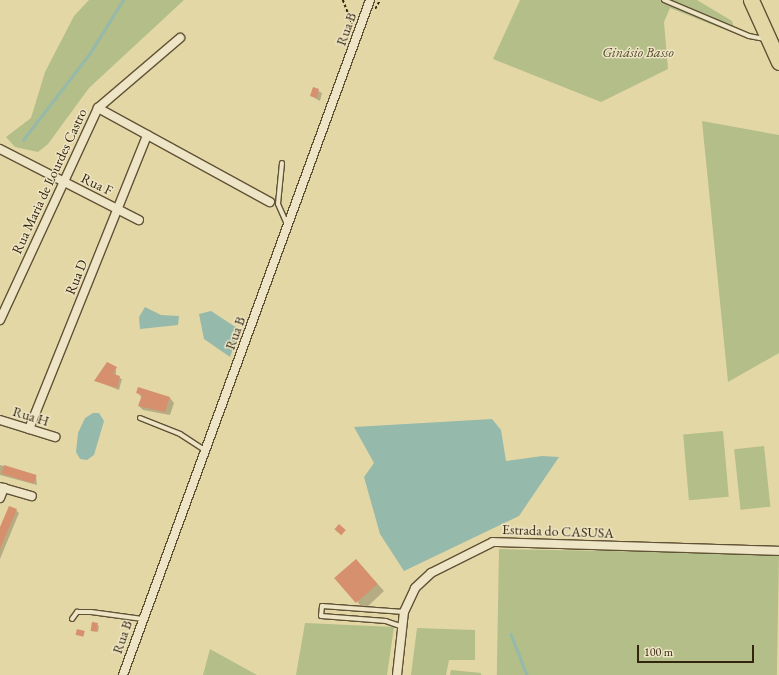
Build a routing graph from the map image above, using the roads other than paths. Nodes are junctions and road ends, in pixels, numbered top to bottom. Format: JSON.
{"nodes":[{"id":1,"x":370,"y":0,"type":"edge"},
{"id":2,"x":664,"y":0,"type":"edge"},
{"id":3,"x":751,"y":0,"type":"edge"},
{"id":4,"x":180,"y":38,"type":"dead end"},
{"id":5,"x":769,"y":39,"type":"junction"},
{"id":6,"x":779,"y":62,"type":"edge"},
{"id":7,"x":98,"y":108,"type":"junction"},
{"id":8,"x":147,"y":135,"type":"junction"},
{"id":9,"x":0,"y":149,"type":"edge"},
{"id":10,"x":282,"y":163,"type":"dead end"},
{"id":11,"x":63,"y":182,"type":"junction"},
{"id":12,"x":270,"y":202,"type":"dead end"},
{"id":13,"x":117,"y":208,"type":"junction"},
{"id":14,"x":139,"y":220,"type":"dead end"},
{"id":15,"x":288,"y":225,"type":"junction"},
{"id":16,"x":0,"y":319,"type":"edge"},
{"id":17,"x":140,"y":418,"type":"dead end"},
{"id":18,"x":0,"y":420,"type":"edge"},
{"id":19,"x":30,"y":428,"type":"junction"},
{"id":20,"x":55,"y":437,"type":"dead end"},
{"id":21,"x":206,"y":451,"type":"junction"},
{"id":22,"x":2,"y":487,"type":"edge"},
{"id":23,"x":32,"y":496,"type":"dead end"},
{"id":24,"x":0,"y":498,"type":"edge"},
{"id":25,"x":779,"y":551,"type":"edge"},
{"id":26,"x":387,"y":610,"type":"junction"},
{"id":27,"x":404,"y":612,"type":"junction"},
{"id":28,"x":72,"y":619,"type":"dead end"},
{"id":29,"x":143,"y":619,"type":"junction"},
{"id":30,"x":386,"y":621,"type":"junction"},
{"id":31,"x":403,"y":627,"type":"junction"},
{"id":32,"x":123,"y":675,"type":"edge"},
{"id":33,"x":397,"y":675,"type":"edge"}],
"edges":[{"from":1,"to":15,"type":"street","name":"Rua B"},
{"from":2,"to":5,"type":"lane"},
{"from":3,"to":5,"type":"highway"},
{"from":4,"to":7,"type":"street","name":"Rua Maria de Lourdes Castro"},
{"from":5,"to":6,"type":"highway"},
{"from":7,"to":8,"type":"street"},
{"from":7,"to":11,"type":"street","name":"Rua Maria de Lourdes Castro"},
{"from":8,"to":12,"type":"street"},
{"from":8,"to":13,"type":"street","name":"Rua D"},
{"from":9,"to":11,"type":"street","name":"Rua F"},
{"from":10,"to":15,"type":"lane"},
{"from":11,"to":13,"type":"street","name":"Rua F"},
{"from":11,"to":16,"type":"street","name":"Rua Maria de Lourdes Castro"},
{"from":13,"to":14,"type":"street","name":"Rua F"},
{"from":13,"to":19,"type":"street","name":"Rua D"},
{"from":15,"to":21,"type":"street","name":"Rua B"},
{"from":17,"to":21,"type":"lane"},
{"from":18,"to":19,"type":"street","name":"Rua H"},
{"from":19,"to":20,"type":"street","name":"Rua H"},
{"from":21,"to":29,"type":"street","name":"Rua B"},
{"from":22,"to":23,"type":"street"},
{"from":22,"to":24,"type":"street"},
{"from":25,"to":27,"type":"street","name":"Estrada do CASUSA"},
{"from":26,"to":27,"type":"lane"},
{"from":26,"to":30,"type":"lane"},
{"from":26,"to":30,"type":"lane"},
{"from":27,"to":31,"type":"street","name":"Estrada do CASUSA"},
{"from":28,"to":29,"type":"lane"},
{"from":29,"to":32,"type":"street","name":"Rua B"},
{"from":30,"to":31,"type":"lane"},
{"from":31,"to":33,"type":"street","name":"Estrada do CASUSA"}]}
